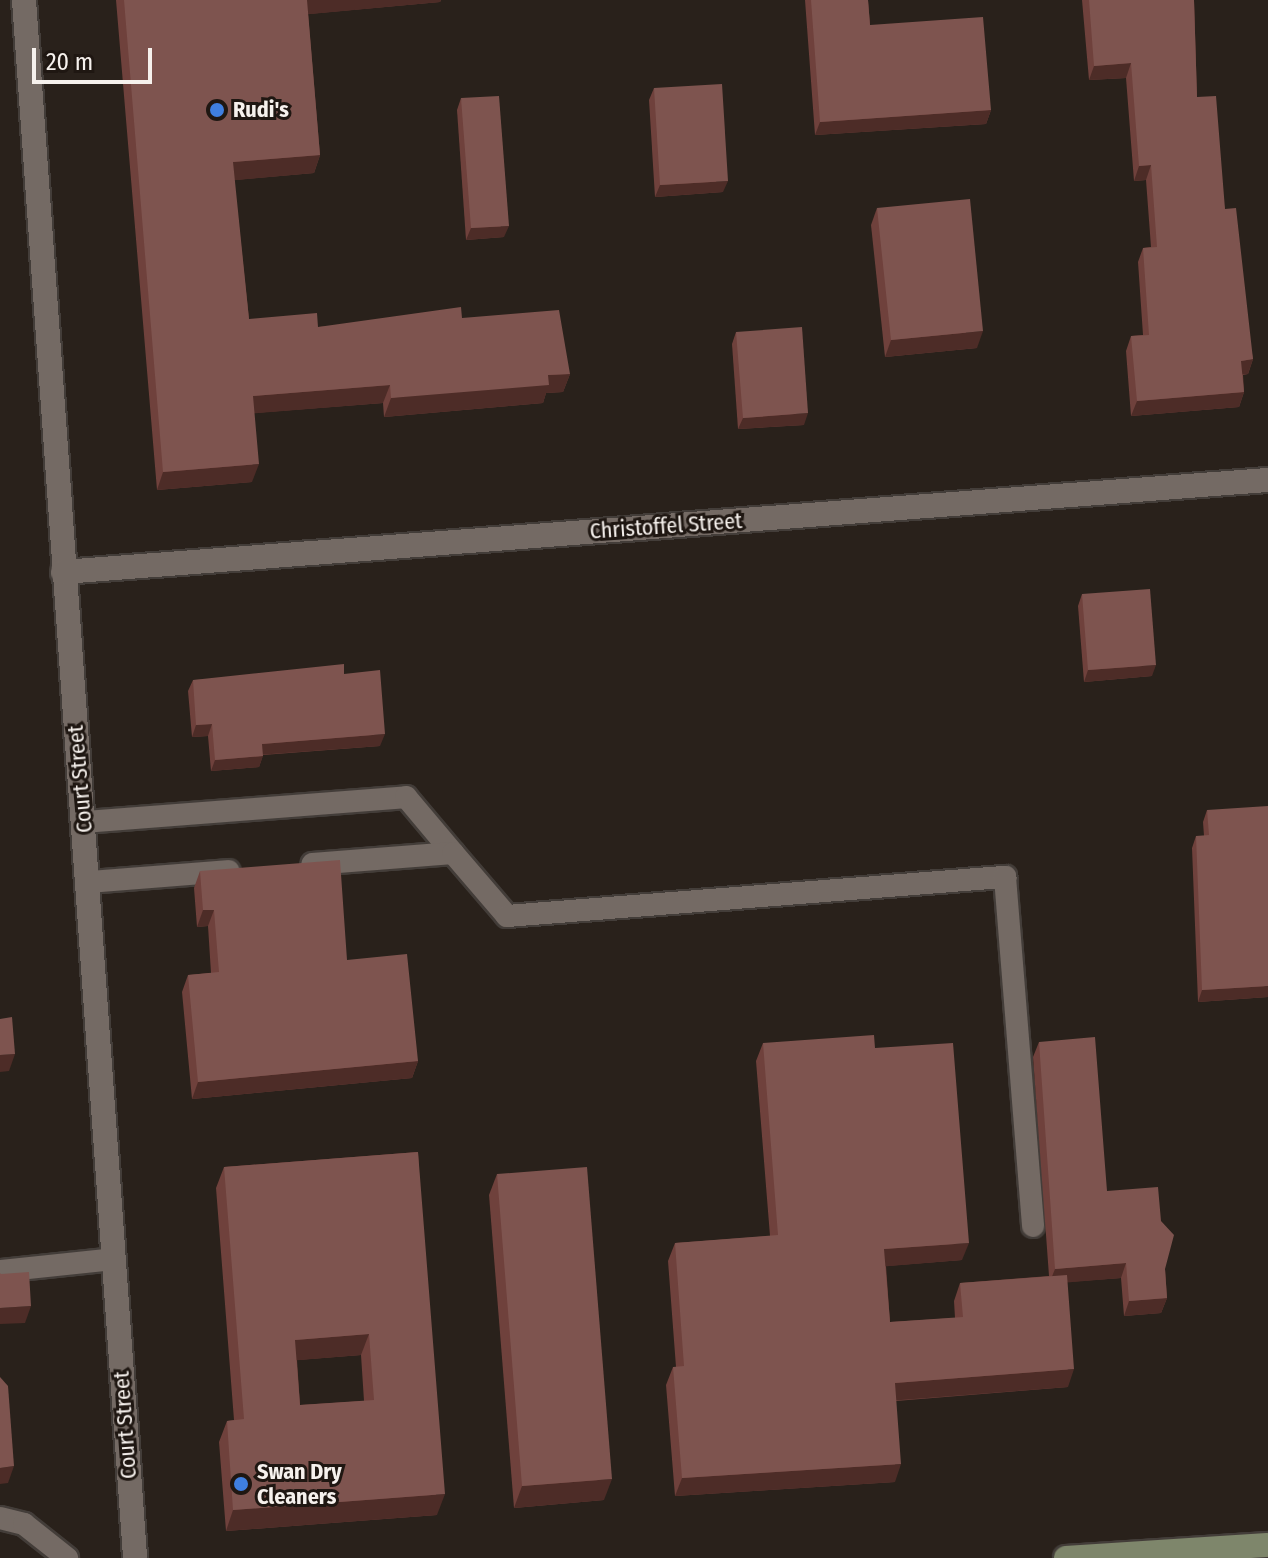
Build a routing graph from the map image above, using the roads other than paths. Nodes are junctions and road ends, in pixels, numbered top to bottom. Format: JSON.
{"nodes":[{"id":1,"x":24,"y":0,"type":"edge"},
{"id":2,"x":1268,"y":480,"type":"edge"},
{"id":3,"x":63,"y":572,"type":"junction"},
{"id":4,"x":84,"y":822,"type":"junction"},
{"id":5,"x":453,"y":853,"type":"junction"},
{"id":6,"x":295,"y":866,"type":"edge"},
{"id":7,"x":247,"y":869,"type":"edge"},
{"id":8,"x":89,"y":882,"type":"junction"},
{"id":9,"x":1033,"y":1226,"type":"dead end"},
{"id":10,"x":114,"y":1259,"type":"junction"},
{"id":11,"x":0,"y":1271,"type":"edge"},
{"id":12,"x":0,"y":1518,"type":"edge"},
{"id":13,"x":1268,"y":1545,"type":"edge"},
{"id":14,"x":67,"y":1558,"type":"edge"},
{"id":15,"x":135,"y":1558,"type":"edge"},
{"id":16,"x":1066,"y":1558,"type":"edge"}],
"edges":[{"from":1,"to":3,"type":"street","name":"Court Street"},
{"from":2,"to":3,"type":"street","name":"Christoffel Street"},
{"from":3,"to":4,"type":"street","name":"Court Street"},
{"from":4,"to":5,"type":"lane"},
{"from":4,"to":8,"type":"street","name":"Court Street"},
{"from":5,"to":6,"type":"lane"},
{"from":5,"to":9,"type":"lane"},
{"from":7,"to":8,"type":"lane"},
{"from":8,"to":10,"type":"street","name":"Court Street"},
{"from":10,"to":11,"type":"lane"},
{"from":10,"to":15,"type":"street","name":"Court Street"},
{"from":12,"to":14,"type":"lane"},
{"from":13,"to":16,"type":"main road"}]}
